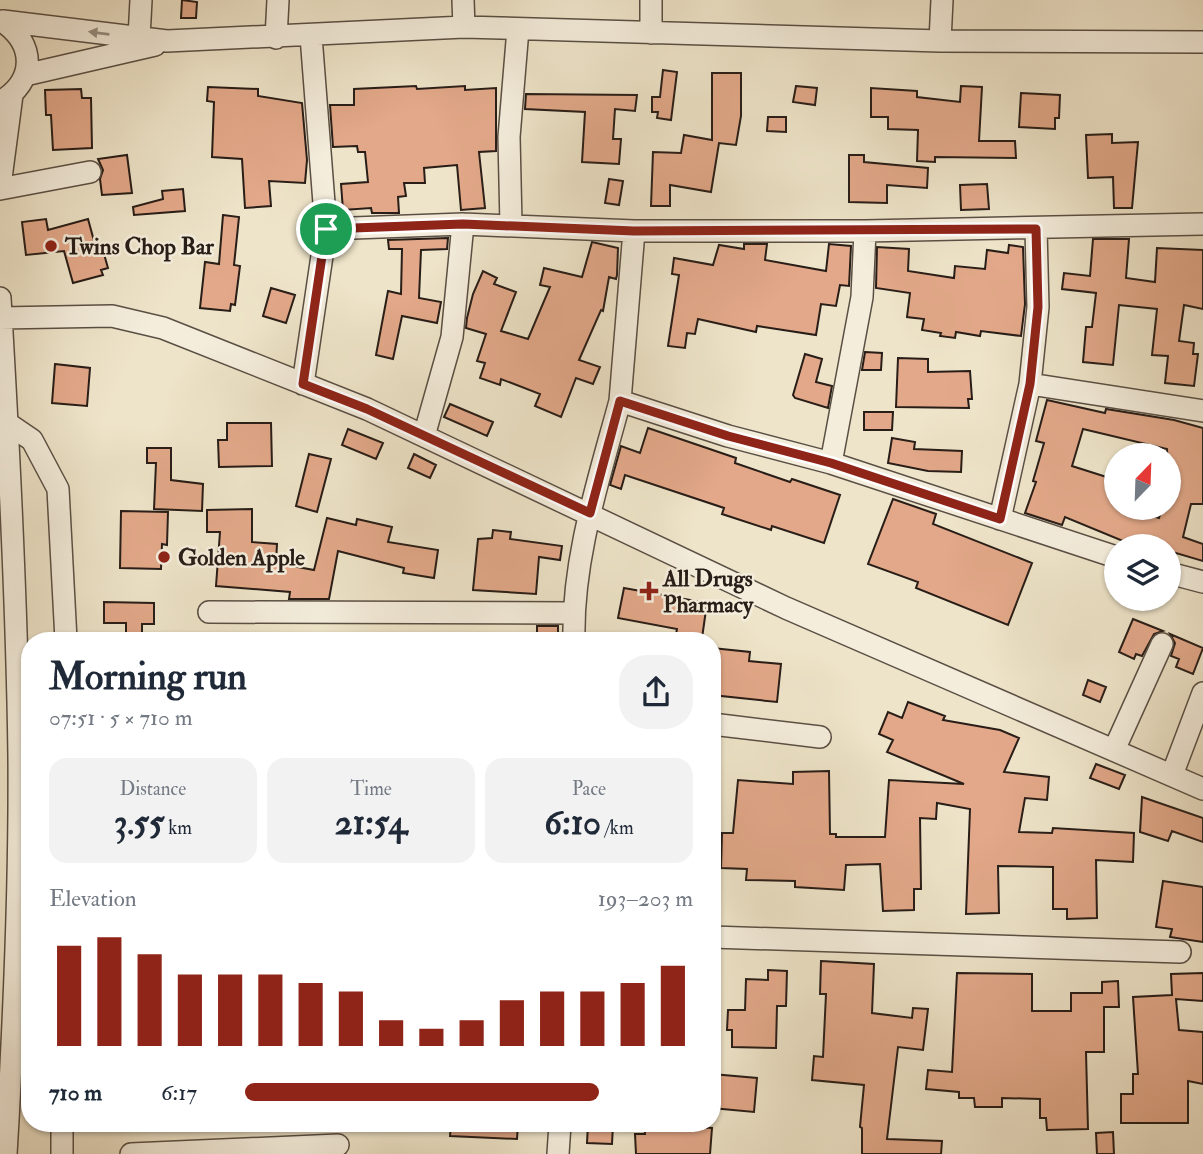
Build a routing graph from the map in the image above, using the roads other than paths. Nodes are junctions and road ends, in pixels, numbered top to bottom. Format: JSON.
{"nodes":[{"id":1,"x":141,"y":0,"type":"edge"},
{"id":2,"x":278,"y":0,"type":"edge"},
{"id":3,"x":463,"y":0,"type":"edge"},
{"id":4,"x":651,"y":0,"type":"edge"},
{"id":5,"x":942,"y":0,"type":"edge"},
{"id":6,"x":1,"y":21,"type":"edge"},
{"id":7,"x":464,"y":27,"type":"junction"},
{"id":8,"x":518,"y":29,"type":"junction"},
{"id":9,"x":651,"y":33,"type":"junction"},
{"id":10,"x":311,"y":36,"type":"junction"},
{"id":11,"x":139,"y":38,"type":"junction"},
{"id":12,"x":276,"y":38,"type":"junction"},
{"id":13,"x":167,"y":41,"type":"junction"},
{"id":14,"x":940,"y":41,"type":"junction"},
{"id":15,"x":1203,"y":42,"type":"edge"},
{"id":16,"x":25,"y":75,"type":"junction"},
{"id":17,"x":6,"y":99,"type":"edge"},
{"id":18,"x":90,"y":172,"type":"dead end"},
{"id":19,"x":0,"y":188,"type":"edge"},
{"id":20,"x":463,"y":224,"type":"junction"},
{"id":21,"x":1203,"y":224,"type":"edge"},
{"id":22,"x":511,"y":225,"type":"junction"},
{"id":23,"x":326,"y":229,"type":"junction"},
{"id":24,"x":1036,"y":229,"type":"junction"},
{"id":25,"x":634,"y":231,"type":"junction"},
{"id":26,"x":865,"y":232,"type":"junction"},
{"id":27,"x":0,"y":311,"type":"edge"},
{"id":28,"x":303,"y":384,"type":"junction"},
{"id":29,"x":1030,"y":384,"type":"junction"},
{"id":30,"x":620,"y":401,"type":"junction"},
{"id":31,"x":1203,"y":411,"type":"edge"},
{"id":32,"x":7,"y":423,"type":"junction"},
{"id":33,"x":424,"y":436,"type":"junction"},
{"id":34,"x":831,"y":463,"type":"junction"},
{"id":35,"x":590,"y":513,"type":"junction"},
{"id":36,"x":1000,"y":519,"type":"junction"},
{"id":37,"x":1104,"y":553,"type":"edge"},
{"id":38,"x":1181,"y":576,"type":"edge"},
{"id":39,"x":1203,"y":582,"type":"edge"},
{"id":40,"x":209,"y":612,"type":"dead end"},
{"id":41,"x":573,"y":613,"type":"junction"},
{"id":42,"x":66,"y":632,"type":"edge"},
{"id":43,"x":574,"y":632,"type":"edge"},
{"id":44,"x":1162,"y":644,"type":"dead end"},
{"id":45,"x":1203,"y":694,"type":"edge"},
{"id":46,"x":721,"y":725,"type":"edge"},
{"id":47,"x":820,"y":737,"type":"dead end"},
{"id":48,"x":1114,"y":750,"type":"junction"},
{"id":49,"x":1171,"y":775,"type":"junction"},
{"id":50,"x":1203,"y":789,"type":"edge"},
{"id":51,"x":721,"y":937,"type":"edge"},
{"id":52,"x":1180,"y":952,"type":"dead end"},
{"id":53,"x":62,"y":1132,"type":"edge"},
{"id":54,"x":559,"y":1132,"type":"edge"},
{"id":55,"x":338,"y":1145,"type":"dead end"},
{"id":56,"x":6,"y":1154,"type":"edge"},
{"id":57,"x":62,"y":1154,"type":"edge"},
{"id":58,"x":131,"y":1154,"type":"edge"},
{"id":59,"x":558,"y":1154,"type":"edge"}],
"edges":[{"from":1,"to":11,"type":"street"},
{"from":2,"to":12,"type":"street"},
{"from":3,"to":7,"type":"street"},
{"from":4,"to":9,"type":"street"},
{"from":5,"to":14,"type":"street"},
{"from":11,"to":6,"type":"street","one_way":true},
{"from":6,"to":16,"type":"street"},
{"from":7,"to":8,"type":"street"},
{"from":7,"to":10,"type":"street"},
{"from":8,"to":9,"type":"street"},
{"from":8,"to":22,"type":"street"},
{"from":9,"to":14,"type":"street"},
{"from":10,"to":12,"type":"street"},
{"from":10,"to":23,"type":"street"},
{"from":11,"to":13,"type":"street"},
{"from":12,"to":13,"type":"street"},
{"from":13,"to":16,"type":"street"},
{"from":14,"to":15,"type":"street"},
{"from":16,"to":17,"type":"street"},
{"from":17,"to":19,"type":"street"},
{"from":18,"to":19,"type":"street"},
{"from":20,"to":22,"type":"street"},
{"from":20,"to":23,"type":"street"},
{"from":20,"to":33,"type":"street"},
{"from":21,"to":24,"type":"street"},
{"from":22,"to":25,"type":"street"},
{"from":23,"to":28,"type":"street"},
{"from":24,"to":26,"type":"street"},
{"from":24,"to":29,"type":"street"},
{"from":25,"to":26,"type":"street"},
{"from":25,"to":30,"type":"street"},
{"from":26,"to":34,"type":"street"},
{"from":27,"to":28,"type":"street"},
{"from":27,"to":32,"type":"street"},
{"from":28,"to":33,"type":"street"},
{"from":29,"to":31,"type":"street"},
{"from":29,"to":36,"type":"street"},
{"from":30,"to":34,"type":"street"},
{"from":30,"to":35,"type":"street"},
{"from":32,"to":42,"type":"street"},
{"from":32,"to":56,"type":"street"},
{"from":33,"to":35,"type":"street"},
{"from":34,"to":36,"type":"street"},
{"from":35,"to":41,"type":"street"},
{"from":35,"to":48,"type":"street"},
{"from":36,"to":37,"type":"street"},
{"from":38,"to":39,"type":"street"},
{"from":40,"to":41,"type":"street"},
{"from":41,"to":43,"type":"street"},
{"from":44,"to":48,"type":"street"},
{"from":45,"to":49,"type":"street"},
{"from":46,"to":47,"type":"street"},
{"from":48,"to":49,"type":"street"},
{"from":49,"to":50,"type":"street"},
{"from":51,"to":52,"type":"street"},
{"from":53,"to":57,"type":"street"},
{"from":54,"to":59,"type":"street"},
{"from":55,"to":58,"type":"street"}]}
